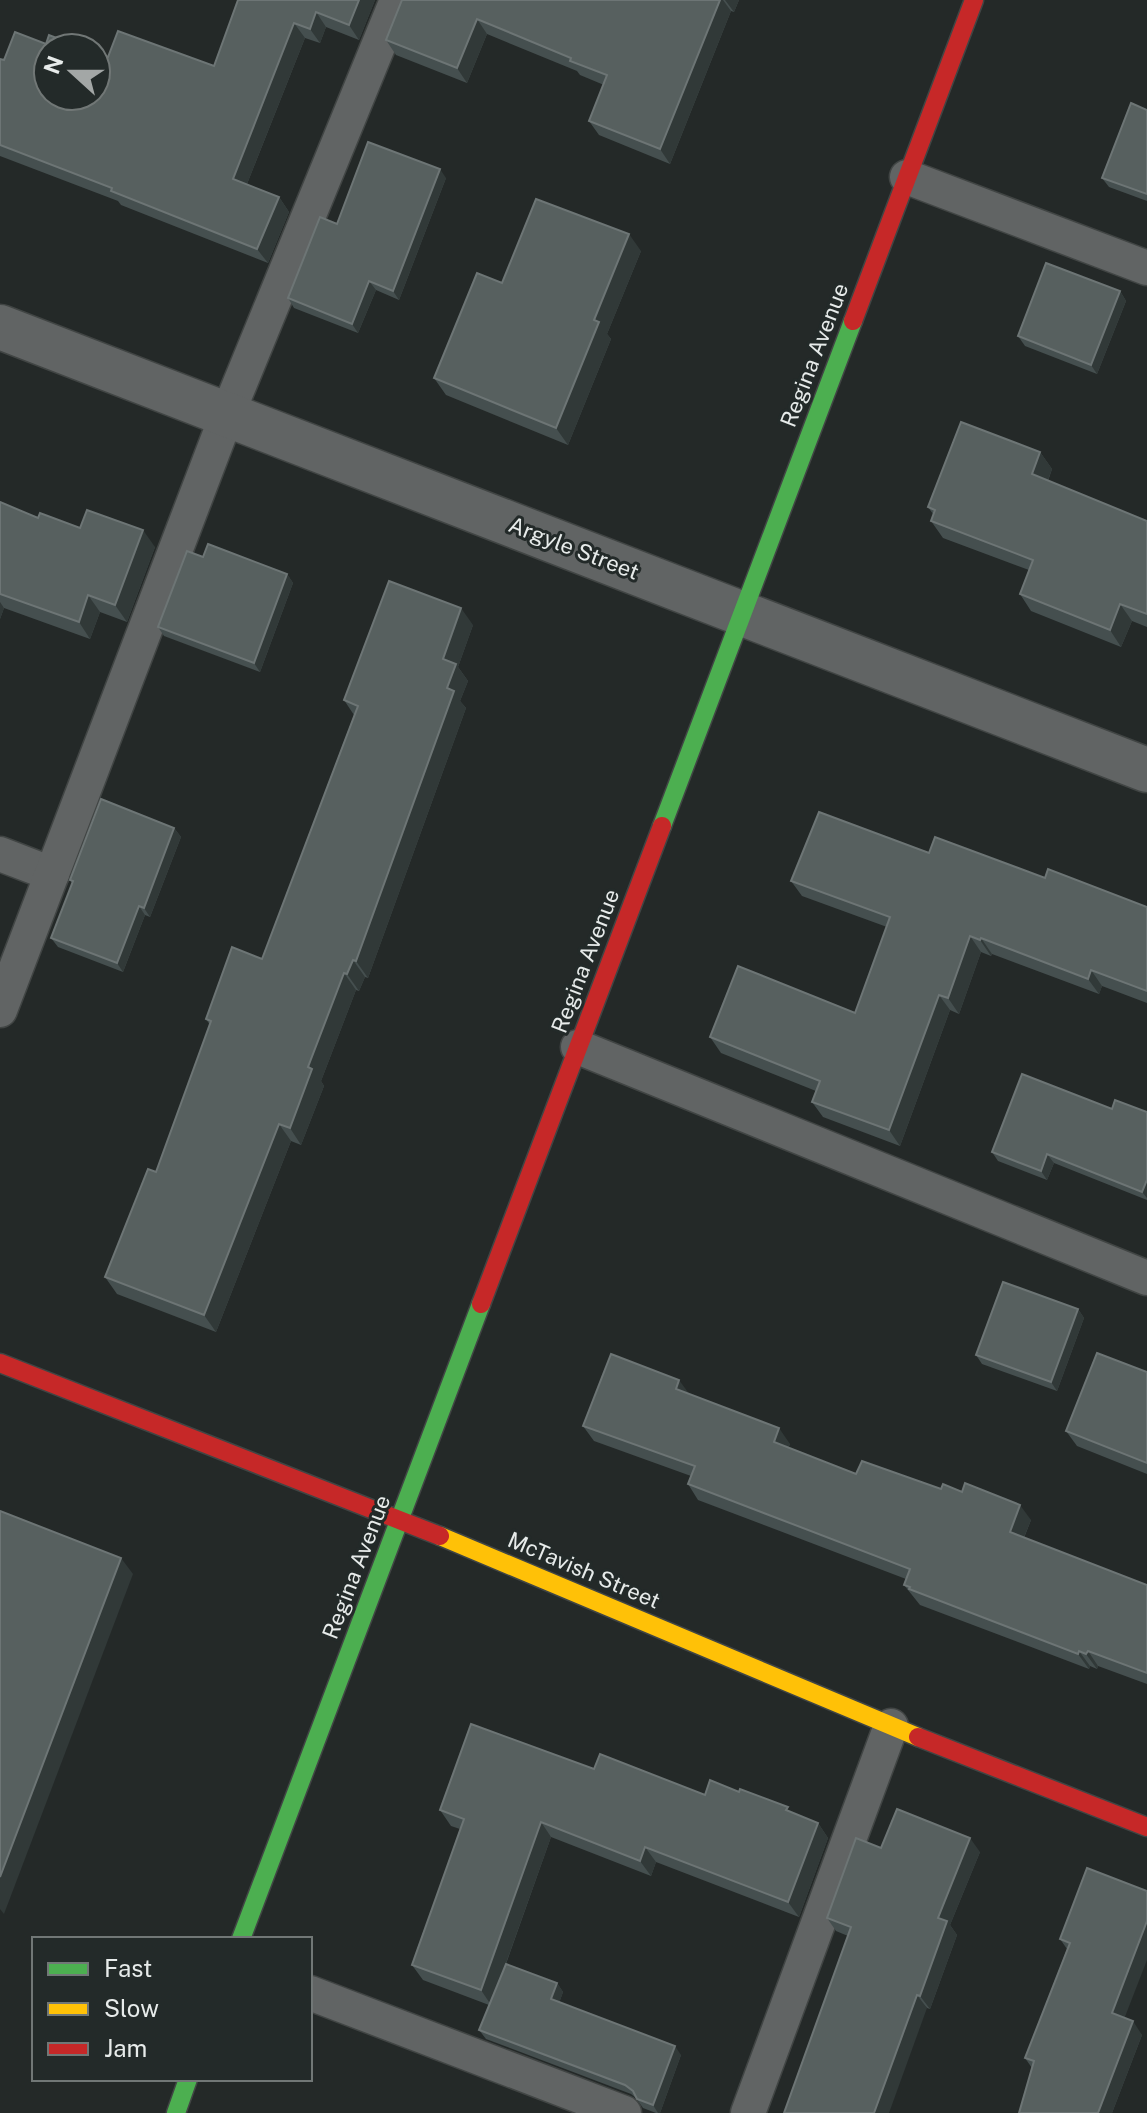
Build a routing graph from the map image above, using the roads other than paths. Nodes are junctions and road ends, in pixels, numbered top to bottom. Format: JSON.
{"nodes":[{"id":1,"x":397,"y":0,"type":"edge"},
{"id":2,"x":974,"y":0,"type":"edge"},
{"id":3,"x":907,"y":177,"type":"junction"},
{"id":4,"x":1147,"y":268,"type":"edge"},
{"id":5,"x":0,"y":327,"type":"edge"},
{"id":6,"x":227,"y":415,"type":"junction"},
{"id":7,"x":742,"y":612,"type":"junction"},
{"id":8,"x":1147,"y":770,"type":"edge"},
{"id":9,"x":0,"y":854,"type":"edge"},
{"id":10,"x":52,"y":874,"type":"junction"},
{"id":11,"x":0,"y":1010,"type":"edge"},
{"id":12,"x":578,"y":1047,"type":"junction"},
{"id":13,"x":1147,"y":1278,"type":"edge"},
{"id":14,"x":0,"y":1363,"type":"edge"},
{"id":15,"x":400,"y":1519,"type":"junction"},
{"id":16,"x":891,"y":1726,"type":"junction"},
{"id":17,"x":1147,"y":1827,"type":"edge"},
{"id":18,"x":242,"y":1937,"type":"edge"},
{"id":19,"x":312,"y":1994,"type":"edge"},
{"id":20,"x":187,"y":2081,"type":"edge"},
{"id":21,"x":176,"y":2113,"type":"edge"},
{"id":22,"x":624,"y":2113,"type":"edge"},
{"id":23,"x":748,"y":2113,"type":"edge"}],
"edges":[{"from":1,"to":6,"type":"lane"},
{"from":2,"to":3,"type":"street","name":"Regina Avenue"},
{"from":3,"to":4,"type":"lane"},
{"from":3,"to":7,"type":"street","name":"Regina Avenue"},
{"from":5,"to":6,"type":"street","name":"Argyle Street"},
{"from":6,"to":7,"type":"street","name":"Argyle Street"},
{"from":6,"to":10,"type":"lane"},
{"from":7,"to":8,"type":"street","name":"Argyle Street"},
{"from":7,"to":12,"type":"street","name":"Regina Avenue"},
{"from":9,"to":10,"type":"lane"},
{"from":10,"to":11,"type":"lane"},
{"from":12,"to":13,"type":"lane"},
{"from":12,"to":15,"type":"street","name":"Regina Avenue"},
{"from":14,"to":15,"type":"street","name":"McTavish Street"},
{"from":15,"to":16,"type":"street","name":"McTavish Street"},
{"from":15,"to":18,"type":"street","name":"Regina Avenue"},
{"from":16,"to":17,"type":"street","name":"McTavish Street"},
{"from":16,"to":23,"type":"lane"},
{"from":19,"to":22,"type":"lane"},
{"from":20,"to":21,"type":"street"}]}
